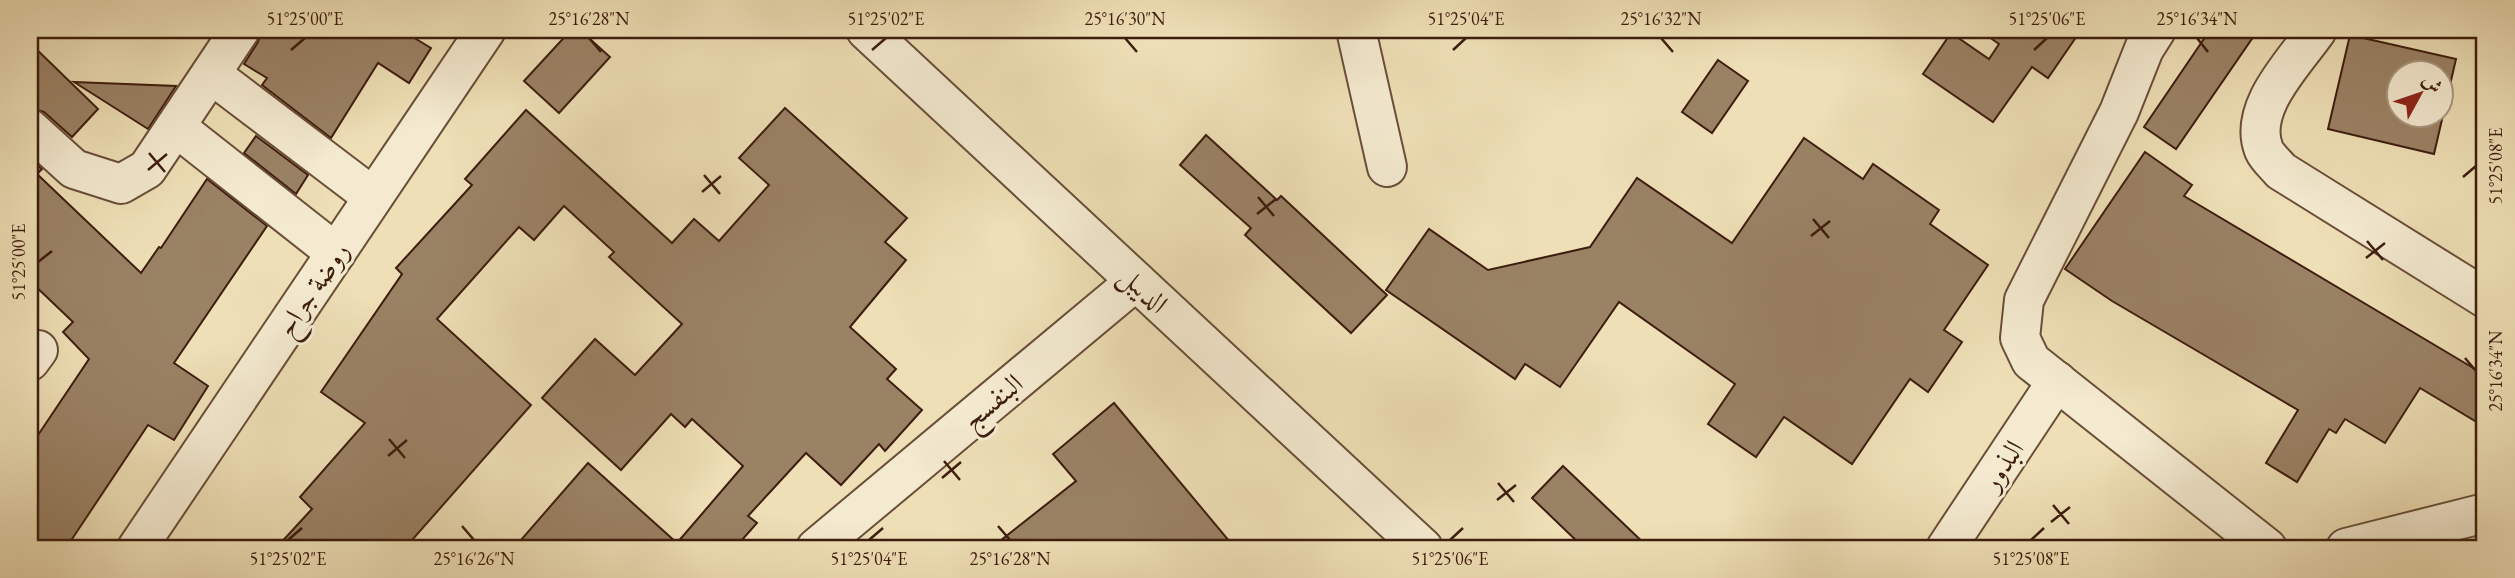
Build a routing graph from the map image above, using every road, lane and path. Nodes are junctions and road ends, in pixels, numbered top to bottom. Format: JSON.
{"nodes":[{"id":1,"x":240,"y":30,"type":"edge"},
{"id":2,"x":486,"y":30,"type":"edge"},
{"id":3,"x":866,"y":30,"type":"edge"},
{"id":4,"x":1356,"y":30,"type":"edge"},
{"id":5,"x":2156,"y":30,"type":"edge"},
{"id":6,"x":2317,"y":30,"type":"edge"},
{"id":7,"x":211,"y":74,"type":"junction"},
{"id":8,"x":176,"y":127,"type":"junction"},
{"id":9,"x":30,"y":129,"type":"edge"},
{"id":10,"x":1387,"y":167,"type":"dead end"},
{"id":11,"x":373,"y":197,"type":"junction"},
{"id":12,"x":336,"y":253,"type":"junction"},
{"id":13,"x":1136,"y":281,"type":"junction"},
{"id":14,"x":2485,"y":298,"type":"edge"},
{"id":15,"x":2057,"y":381,"type":"junction"},
{"id":16,"x":2485,"y":513,"type":"edge"},
{"id":17,"x":137,"y":548,"type":"edge"},
{"id":18,"x":816,"y":548,"type":"edge"},
{"id":19,"x":1423,"y":548,"type":"edge"},
{"id":20,"x":1946,"y":548,"type":"edge"},
{"id":21,"x":2267,"y":548,"type":"edge"},
{"id":22,"x":2346,"y":548,"type":"edge"}],
"edges":[{"from":1,"to":7,"type":"street"},
{"from":2,"to":11,"type":"street","name":"روضة جراح"},
{"from":3,"to":13,"type":"street","name":"الديبل"},
{"from":4,"to":10,"type":"street"},
{"from":5,"to":15,"type":"street"},
{"from":6,"to":14,"type":"street"},
{"from":7,"to":8,"type":"street"},
{"from":7,"to":11,"type":"street"},
{"from":8,"to":9,"type":"street"},
{"from":8,"to":12,"type":"street"},
{"from":11,"to":12,"type":"street","name":"روضة جراح"},
{"from":12,"to":17,"type":"street","name":"روضة جراح"},
{"from":13,"to":18,"type":"street","name":"البنفسج"},
{"from":13,"to":19,"type":"street","name":"الديبل"},
{"from":15,"to":20,"type":"street","name":"البذور"},
{"from":15,"to":21,"type":"street"},
{"from":16,"to":22,"type":"street"}]}
